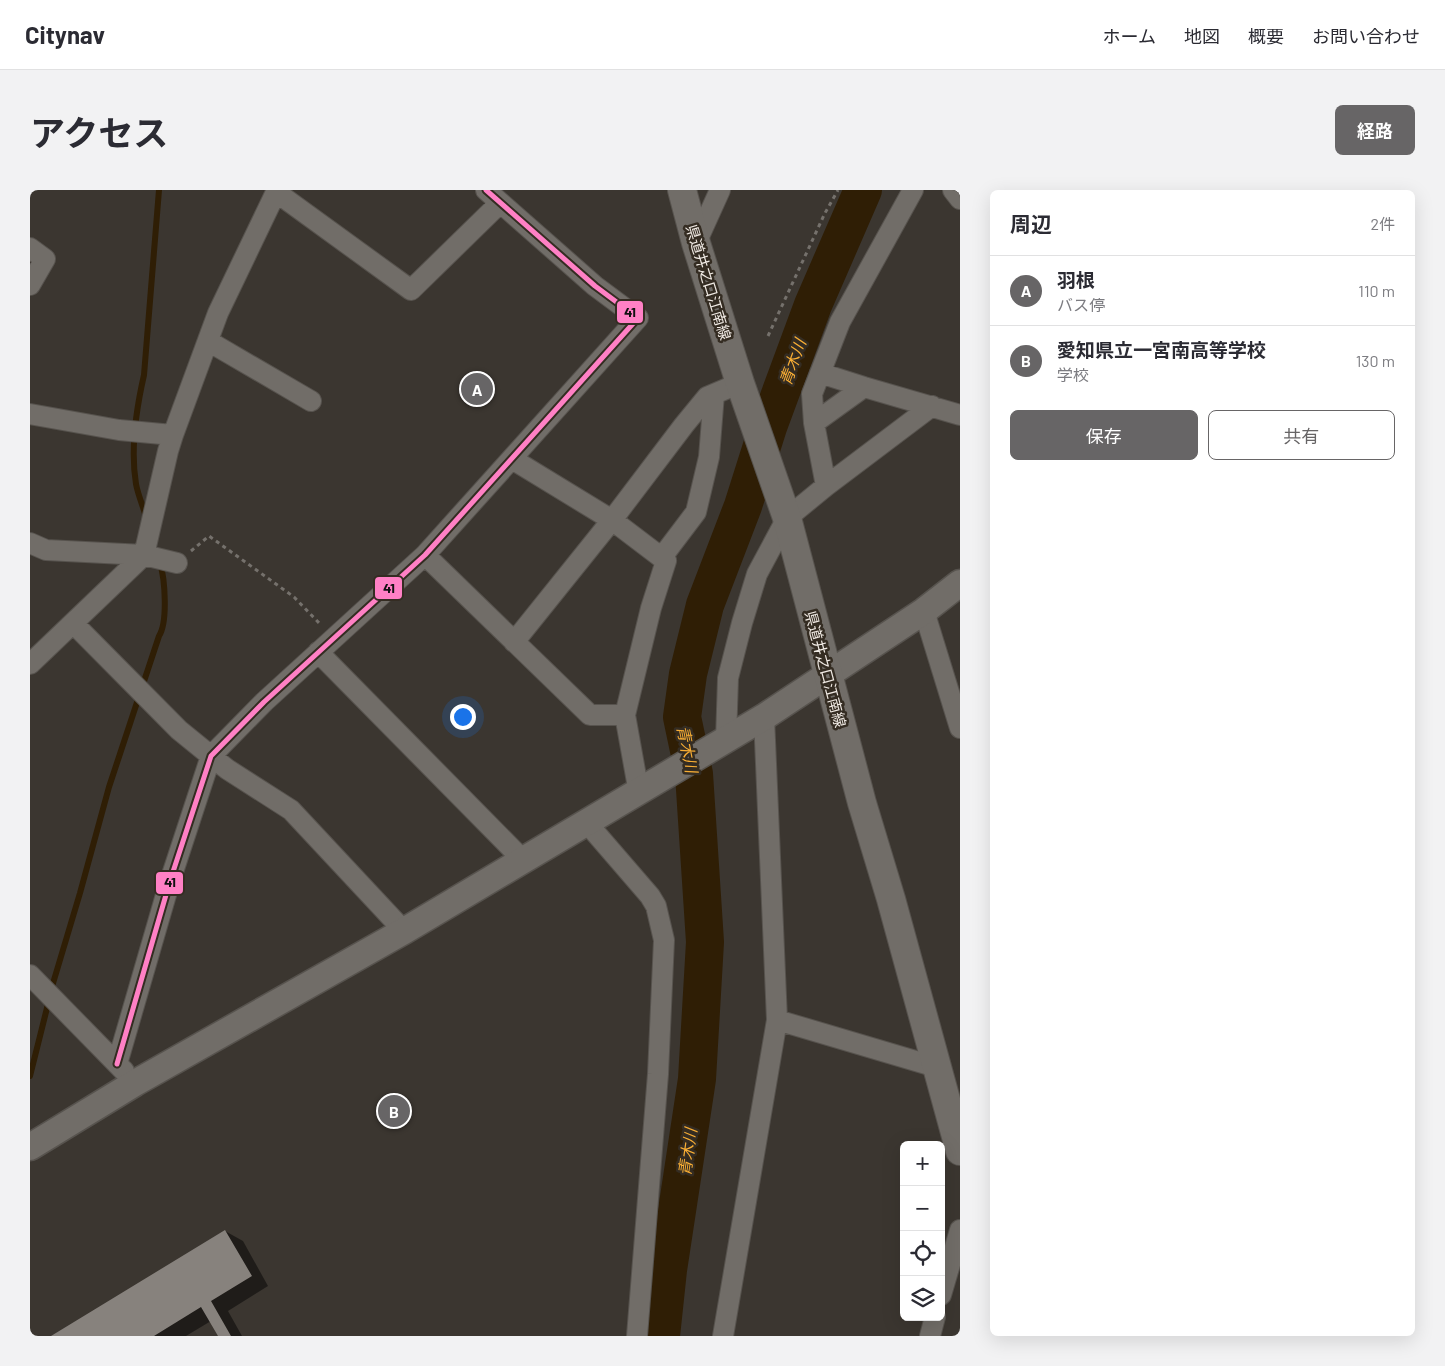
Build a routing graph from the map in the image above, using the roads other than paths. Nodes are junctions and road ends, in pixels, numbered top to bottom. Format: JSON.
{"nodes":[{"id":1,"x":682,"y":190,"type":"edge"},
{"id":2,"x":720,"y":190,"type":"edge"},
{"id":3,"x":913,"y":190,"type":"edge"},
{"id":4,"x":953,"y":190,"type":"edge"},
{"id":5,"x":277,"y":191,"type":"edge"},
{"id":6,"x":493,"y":196,"type":"edge"},
{"id":7,"x":960,"y":199,"type":"edge"},
{"id":8,"x":696,"y":243,"type":"junction"},
{"id":9,"x":30,"y":248,"type":"edge"},
{"id":10,"x":30,"y":285,"type":"edge"},
{"id":11,"x":208,"y":342,"type":"junction"},
{"id":12,"x":820,"y":373,"type":"junction"},
{"id":13,"x":740,"y":383,"type":"junction"},
{"id":14,"x":864,"y":387,"type":"junction"},
{"id":15,"x":714,"y":394,"type":"junction"},
{"id":16,"x":311,"y":401,"type":"dead end"},
{"id":17,"x":932,"y":406,"type":"junction"},
{"id":18,"x":30,"y":414,"type":"edge"},
{"id":19,"x":960,"y":414,"type":"edge"},
{"id":20,"x":814,"y":423,"type":"junction"},
{"id":21,"x":173,"y":435,"type":"junction"},
{"id":22,"x":512,"y":459,"type":"junction"},
{"id":23,"x":826,"y":486,"type":"junction"},
{"id":24,"x":786,"y":516,"type":"junction"},
{"id":25,"x":612,"y":520,"type":"junction"},
{"id":26,"x":30,"y":543,"type":"edge"},
{"id":27,"x":144,"y":555,"type":"junction"},
{"id":28,"x":425,"y":555,"type":"junction"},
{"id":29,"x":662,"y":557,"type":"junction"},
{"id":30,"x":177,"y":563,"type":"road end"},
{"id":31,"x":960,"y":583,"type":"edge"},
{"id":32,"x":924,"y":611,"type":"junction"},
{"id":33,"x":73,"y":623,"type":"junction"},
{"id":34,"x":514,"y":642,"type":"junction"},
{"id":35,"x":318,"y":652,"type":"junction"},
{"id":36,"x":30,"y":664,"type":"edge"},
{"id":37,"x":827,"y":675,"type":"junction"},
{"id":38,"x":957,"y":705,"type":"edge"},
{"id":39,"x":625,"y":715,"type":"junction"},
{"id":40,"x":764,"y":717,"type":"junction"},
{"id":41,"x":960,"y":728,"type":"edge"},
{"id":42,"x":726,"y":740,"type":"junction"},
{"id":43,"x":211,"y":756,"type":"junction"},
{"id":44,"x":639,"y":793,"type":"junction"},
{"id":45,"x":587,"y":823,"type":"junction"},
{"id":46,"x":523,"y":860,"type":"junction"},
{"id":47,"x":404,"y":931,"type":"junction"},
{"id":48,"x":30,"y":975,"type":"edge"},
{"id":49,"x":777,"y":1020,"type":"junction"},
{"id":50,"x":117,"y":1064,"type":"junction"},
{"id":51,"x":936,"y":1067,"type":"junction"},
{"id":52,"x":136,"y":1083,"type":"junction"},
{"id":53,"x":953,"y":1104,"type":"edge"},
{"id":54,"x":30,"y":1147,"type":"edge"},
{"id":55,"x":960,"y":1151,"type":"edge"},
{"id":56,"x":960,"y":1230,"type":"edge"},
{"id":57,"x":945,"y":1282,"type":"edge"},
{"id":58,"x":934,"y":1321,"type":"edge"},
{"id":59,"x":637,"y":1336,"type":"edge"},
{"id":60,"x":723,"y":1336,"type":"edge"},
{"id":61,"x":930,"y":1336,"type":"edge"}],
"edges":[{"from":1,"to":8,"type":"main road","name":"県道井之口江南線"},
{"from":2,"to":8,"type":"street"},
{"from":3,"to":12,"type":"street"},
{"from":4,"to":7,"type":"street"},
{"from":5,"to":6,"type":"street"},
{"from":5,"to":11,"type":"street"},
{"from":6,"to":22,"type":"street"},
{"from":8,"to":13,"type":"main road","name":"県道井之口江南線"},
{"from":9,"to":10,"type":"street"},
{"from":11,"to":16,"type":"street"},
{"from":11,"to":21,"type":"street"},
{"from":12,"to":14,"type":"street"},
{"from":12,"to":20,"type":"street"},
{"from":13,"to":15,"type":"street"},
{"from":13,"to":24,"type":"main road","name":"県道井之口江南線"},
{"from":14,"to":17,"type":"street"},
{"from":14,"to":20,"type":"street"},
{"from":15,"to":25,"type":"street"},
{"from":15,"to":29,"type":"street"},
{"from":17,"to":19,"type":"street"},
{"from":17,"to":23,"type":"street"},
{"from":18,"to":21,"type":"street"},
{"from":20,"to":23,"type":"street"},
{"from":21,"to":27,"type":"street"},
{"from":22,"to":25,"type":"street"},
{"from":22,"to":28,"type":"street"},
{"from":23,"to":24,"type":"street"},
{"from":24,"to":37,"type":"main road","name":"県道井之口江南線"},
{"from":24,"to":42,"type":"street"},
{"from":25,"to":29,"type":"street"},
{"from":25,"to":34,"type":"street"},
{"from":26,"to":27,"type":"street"},
{"from":27,"to":30,"type":"street"},
{"from":27,"to":33,"type":"street"},
{"from":28,"to":34,"type":"street"},
{"from":28,"to":35,"type":"street"},
{"from":29,"to":39,"type":"street"},
{"from":31,"to":32,"type":"street"},
{"from":32,"to":37,"type":"street"},
{"from":32,"to":38,"type":"street"},
{"from":33,"to":36,"type":"street"},
{"from":33,"to":43,"type":"street"},
{"from":34,"to":39,"type":"street"},
{"from":35,"to":43,"type":"street"},
{"from":35,"to":46,"type":"street"},
{"from":37,"to":40,"type":"street"},
{"from":37,"to":51,"type":"main road","name":"県道井之口江南線"},
{"from":38,"to":41,"type":"street"},
{"from":39,"to":44,"type":"street"},
{"from":40,"to":42,"type":"street"},
{"from":40,"to":49,"type":"street"},
{"from":42,"to":44,"type":"street"},
{"from":43,"to":47,"type":"street"},
{"from":43,"to":50,"type":"street"},
{"from":44,"to":45,"type":"street"},
{"from":45,"to":46,"type":"street"},
{"from":45,"to":59,"type":"street"},
{"from":46,"to":47,"type":"street"},
{"from":47,"to":52,"type":"street"},
{"from":48,"to":50,"type":"street"},
{"from":49,"to":51,"type":"street"},
{"from":49,"to":60,"type":"street"},
{"from":50,"to":52,"type":"street"},
{"from":51,"to":53,"type":"main road","name":"県道井之口江南線"},
{"from":52,"to":54,"type":"street"},
{"from":53,"to":55,"type":"main road","name":"県道井之口江南線"},
{"from":56,"to":57,"type":"street"},
{"from":58,"to":61,"type":"street"}]}
